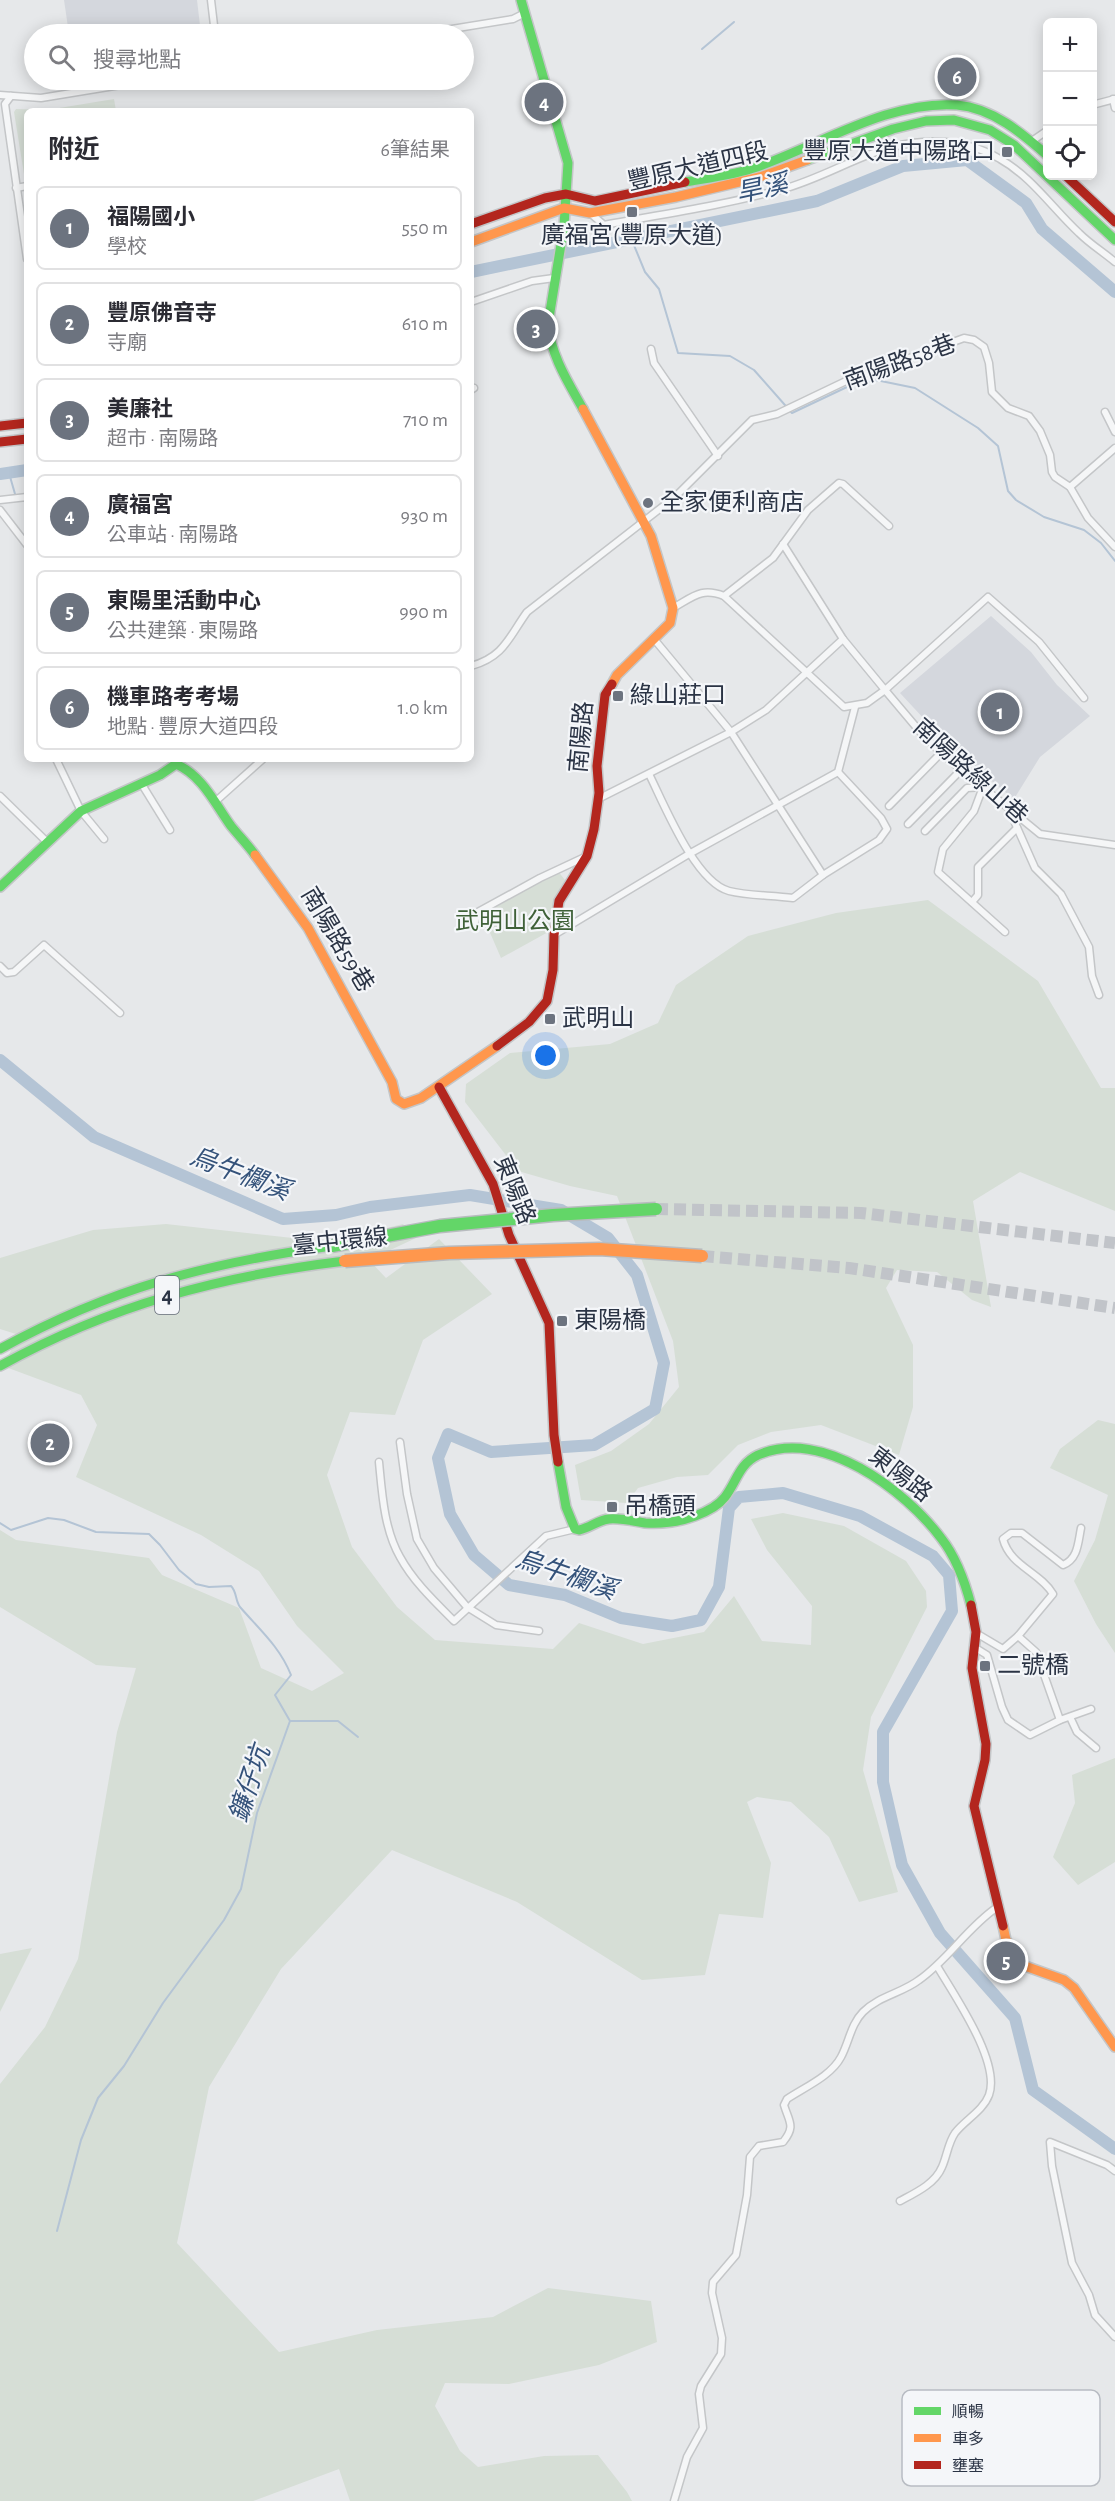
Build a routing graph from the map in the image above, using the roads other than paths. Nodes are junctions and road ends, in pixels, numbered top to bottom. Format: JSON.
{"nodes":[{"id":1,"x":211,"y":0,"type":"edge"},
{"id":2,"x":521,"y":0,"type":"edge"},
{"id":3,"x":525,"y":13,"type":"junction"},
{"id":4,"x":214,"y":24,"type":"edge"},
{"id":5,"x":474,"y":25,"type":"edge"},
{"id":6,"x":90,"y":90,"type":"edge"},
{"id":7,"x":0,"y":95,"type":"edge"},
{"id":8,"x":11,"y":96,"type":"junction"},
{"id":9,"x":1114,"y":99,"type":"edge"},
{"id":10,"x":1097,"y":104,"type":"edge"},
{"id":11,"x":1115,"y":108,"type":"edge"},
{"id":12,"x":1043,"y":133,"type":"edge"},
{"id":13,"x":1032,"y":141,"type":"junction"},
{"id":14,"x":1043,"y":152,"type":"edge"},
{"id":15,"x":1070,"y":180,"type":"edge"},
{"id":16,"x":24,"y":187,"type":"edge"},
{"id":17,"x":16,"y":188,"type":"junction"},
{"id":18,"x":566,"y":194,"type":"junction"},
{"id":19,"x":564,"y":208,"type":"junction"},
{"id":20,"x":590,"y":213,"type":"junction"},
{"id":21,"x":1115,"y":222,"type":"edge"},
{"id":22,"x":474,"y":223,"type":"edge"},
{"id":23,"x":24,"y":240,"type":"edge"},
{"id":24,"x":1115,"y":240,"type":"edge"},
{"id":25,"x":474,"y":241,"type":"edge"},
{"id":26,"x":1115,"y":262,"type":"edge"},
{"id":27,"x":555,"y":276,"type":"junction"},
{"id":28,"x":474,"y":301,"type":"edge"},
{"id":29,"x":651,"y":349,"type":"dead end"},
{"id":30,"x":1105,"y":412,"type":"dead end"},
{"id":31,"x":24,"y":423,"type":"edge"},
{"id":32,"x":0,"y":426,"type":"edge"},
{"id":33,"x":1115,"y":432,"type":"edge"},
{"id":34,"x":24,"y":439,"type":"edge"},
{"id":35,"x":0,"y":442,"type":"edge"},
{"id":36,"x":1113,"y":453,"type":"edge"},
{"id":37,"x":718,"y":456,"type":"junction"},
{"id":38,"x":1070,"y":487,"type":"junction"},
{"id":39,"x":24,"y":497,"type":"edge"},
{"id":40,"x":0,"y":500,"type":"edge"},
{"id":41,"x":0,"y":510,"type":"edge"},
{"id":42,"x":644,"y":522,"type":"junction"},
{"id":43,"x":890,"y":526,"type":"dead end"},
{"id":44,"x":24,"y":541,"type":"edge"},
{"id":45,"x":783,"y":544,"type":"junction"},
{"id":46,"x":1115,"y":546,"type":"edge"},
{"id":47,"x":724,"y":596,"type":"junction"},
{"id":48,"x":673,"y":608,"type":"junction"},
{"id":49,"x":654,"y":639,"type":"junction"},
{"id":50,"x":843,"y":639,"type":"junction"},
{"id":51,"x":474,"y":665,"type":"edge"},
{"id":52,"x":807,"y":673,"type":"junction"},
{"id":53,"x":885,"y":690,"type":"junction"},
{"id":54,"x":1084,"y":698,"type":"dead end"},
{"id":55,"x":855,"y":707,"type":"junction"},
{"id":56,"x":731,"y":732,"type":"junction"},
{"id":57,"x":941,"y":753,"type":"junction"},
{"id":58,"x":57,"y":762,"type":"edge"},
{"id":59,"x":179,"y":762,"type":"edge"},
{"id":60,"x":260,"y":762,"type":"edge"},
{"id":61,"x":961,"y":770,"type":"junction"},
{"id":62,"x":838,"y":772,"type":"junction"},
{"id":63,"x":649,"y":774,"type":"junction"},
{"id":64,"x":141,"y":783,"type":"junction"},
{"id":65,"x":983,"y":787,"type":"junction"},
{"id":66,"x":0,"y":796,"type":"edge"},
{"id":67,"x":598,"y":800,"type":"junction"},
{"id":68,"x":216,"y":801,"type":"junction"},
{"id":69,"x":778,"y":805,"type":"junction"},
{"id":70,"x":889,"y":806,"type":"dead end"},
{"id":71,"x":81,"y":811,"type":"junction"},
{"id":72,"x":1018,"y":815,"type":"junction"},
{"id":73,"x":908,"y":824,"type":"dead end"},
{"id":74,"x":1017,"y":828,"type":"junction"},
{"id":75,"x":170,"y":830,"type":"dead end"},
{"id":76,"x":925,"y":831,"type":"dead end"},
{"id":77,"x":104,"y":839,"type":"dead end"},
{"id":78,"x":47,"y":842,"type":"junction"},
{"id":79,"x":1115,"y":845,"type":"edge"},
{"id":80,"x":689,"y":854,"type":"junction"},
{"id":81,"x":587,"y":856,"type":"junction"},
{"id":82,"x":823,"y":875,"type":"junction"},
{"id":83,"x":0,"y":887,"type":"edge"},
{"id":84,"x":972,"y":902,"type":"junction"},
{"id":85,"x":475,"y":922,"type":"dead end"},
{"id":86,"x":1005,"y":932,"type":"dead end"},
{"id":87,"x":554,"y":934,"type":"junction"},
{"id":88,"x":0,"y":966,"type":"edge"},
{"id":89,"x":1099,"y":995,"type":"dead end"},
{"id":90,"x":120,"y":1013,"type":"dead end"},
{"id":91,"x":439,"y":1087,"type":"junction"},
{"id":92,"x":409,"y":1103,"type":"joint"},
{"id":93,"x":657,"y":1209,"type":"tunnel mouth"},
{"id":94,"x":702,"y":1256,"type":"tunnel mouth"},
{"id":95,"x":0,"y":1349,"type":"edge"},
{"id":96,"x":0,"y":1366,"type":"edge"},
{"id":97,"x":400,"y":1442,"type":"dead end"},
{"id":98,"x":380,"y":1462,"type":"dead end"},
{"id":99,"x":1081,"y":1528,"type":"dead end"},
{"id":100,"x":575,"y":1529,"type":"junction"},
{"id":101,"x":467,"y":1607,"type":"junction"},
{"id":102,"x":539,"y":1630,"type":"dead end"},
{"id":103,"x":976,"y":1633,"type":"junction"},
{"id":104,"x":1018,"y":1636,"type":"junction"},
{"id":105,"x":974,"y":1647,"type":"junction"},
{"id":106,"x":1091,"y":1710,"type":"dead end"},
{"id":107,"x":1070,"y":1717,"type":"junction"},
{"id":108,"x":1060,"y":1720,"type":"junction"},
{"id":109,"x":1096,"y":1748,"type":"dead end"},
{"id":110,"x":996,"y":1908,"type":"junction"},
{"id":111,"x":938,"y":1966,"type":"junction"},
{"id":112,"x":1115,"y":2047,"type":"edge"},
{"id":113,"x":1115,"y":2172,"type":"edge"},
{"id":114,"x":900,"y":2201,"type":"dead end"},
{"id":115,"x":1115,"y":2337,"type":"edge"},
{"id":116,"x":674,"y":2501,"type":"edge"}],
"edges":[{"from":1,"to":4,"type":"street"},
{"from":2,"to":3,"type":"main road"},
{"from":3,"to":5,"type":"street"},
{"from":3,"to":18,"type":"main road"},
{"from":6,"to":8,"type":"street"},
{"from":7,"to":8,"type":"street"},
{"from":8,"to":17,"type":"street"},
{"from":9,"to":10,"type":"street"},
{"from":9,"to":11,"type":"street"},
{"from":12,"to":13,"type":"street"},
{"from":13,"to":14,"type":"main road","name":"豐原大道四段"},
{"from":13,"to":18,"type":"main road","name":"豐原大道四段"},
{"from":15,"to":21,"type":"main road"},
{"from":16,"to":17,"type":"street"},
{"from":17,"to":23,"type":"street"},
{"from":18,"to":19,"type":"main road"},
{"from":18,"to":22,"type":"main road"},
{"from":19,"to":20,"type":"main road","name":"豐原大道四段"},
{"from":19,"to":25,"type":"main road"},
{"from":19,"to":27,"type":"main road"},
{"from":20,"to":24,"type":"main road","name":"豐原大道四段"},
{"from":20,"to":26,"type":"street"},
{"from":27,"to":28,"type":"street"},
{"from":27,"to":42,"type":"main road"},
{"from":29,"to":37,"type":"street"},
{"from":30,"to":33,"type":"street"},
{"from":31,"to":32,"type":"main road"},
{"from":34,"to":35,"type":"main road"},
{"from":36,"to":38,"type":"street"},
{"from":37,"to":38,"type":"street","name":"南陽路58巷"},
{"from":37,"to":42,"type":"street","name":"南陽路58巷"},
{"from":38,"to":46,"type":"street","name":"南陽路58巷"},
{"from":39,"to":40,"type":"street"},
{"from":41,"to":44,"type":"street"},
{"from":42,"to":48,"type":"main road"},
{"from":42,"to":51,"type":"street"},
{"from":43,"to":45,"type":"street"},
{"from":45,"to":47,"type":"street"},
{"from":45,"to":50,"type":"street","name":"南陽路綠山巷"},
{"from":47,"to":48,"type":"street"},
{"from":47,"to":52,"type":"street"},
{"from":48,"to":49,"type":"main road","name":"南陽路"},
{"from":49,"to":56,"type":"street"},
{"from":49,"to":67,"type":"main road","name":"南陽路"},
{"from":50,"to":52,"type":"street"},
{"from":50,"to":53,"type":"street","name":"南陽路綠山巷"},
{"from":52,"to":55,"type":"street"},
{"from":52,"to":56,"type":"street"},
{"from":53,"to":54,"type":"street"},
{"from":53,"to":55,"type":"street"},
{"from":53,"to":57,"type":"street","name":"南陽路綠山巷"},
{"from":55,"to":62,"type":"street"},
{"from":56,"to":63,"type":"street"},
{"from":56,"to":69,"type":"street"},
{"from":57,"to":61,"type":"street","name":"南陽路綠山巷"},
{"from":57,"to":70,"type":"street"},
{"from":58,"to":71,"type":"street"},
{"from":59,"to":64,"type":"main road"},
{"from":59,"to":68,"type":"main road","name":"南陽路59巷"},
{"from":60,"to":68,"type":"street"},
{"from":61,"to":65,"type":"street","name":"南陽路綠山巷"},
{"from":61,"to":73,"type":"street"},
{"from":62,"to":69,"type":"street"},
{"from":62,"to":82,"type":"street"},
{"from":63,"to":67,"type":"street"},
{"from":63,"to":80,"type":"street"},
{"from":64,"to":71,"type":"main road"},
{"from":64,"to":75,"type":"street"},
{"from":65,"to":72,"type":"street","name":"南陽路綠山巷"},
{"from":65,"to":76,"type":"street"},
{"from":65,"to":84,"type":"street"},
{"from":66,"to":78,"type":"street"},
{"from":67,"to":81,"type":"main road","name":"南陽路"},
{"from":68,"to":92,"type":"main road","name":"南陽路59巷"},
{"from":69,"to":80,"type":"street"},
{"from":69,"to":82,"type":"street"},
{"from":71,"to":77,"type":"street"},
{"from":71,"to":78,"type":"main road"},
{"from":72,"to":74,"type":"street"},
{"from":72,"to":79,"type":"street","name":"南陽路綠山巷"},
{"from":74,"to":84,"type":"street"},
{"from":74,"to":89,"type":"street"},
{"from":78,"to":83,"type":"main road"},
{"from":80,"to":82,"type":"street"},
{"from":80,"to":87,"type":"street"},
{"from":81,"to":85,"type":"street"},
{"from":81,"to":87,"type":"main road","name":"南陽路"},
{"from":84,"to":86,"type":"street"},
{"from":87,"to":91,"type":"main road","name":"南陽路"},
{"from":88,"to":90,"type":"street"},
{"from":91,"to":92,"type":"main road","name":"南陽路"},
{"from":91,"to":100,"type":"main road","name":"東陽路"},
{"from":93,"to":95,"type":"main road","name":"臺中環線","number":"4","bridge":true},
{"from":94,"to":96,"type":"main road","name":"臺中環線","number":"4","bridge":true},
{"from":97,"to":101,"type":"street"},
{"from":98,"to":101,"type":"street"},
{"from":99,"to":104,"type":"street"},
{"from":100,"to":101,"type":"street"},
{"from":100,"to":103,"type":"main road","name":"東陽路"},
{"from":101,"to":102,"type":"street"},
{"from":103,"to":104,"type":"street"},
{"from":103,"to":105,"type":"main road","name":"東陽路"},
{"from":104,"to":108,"type":"street"},
{"from":105,"to":108,"type":"street"},
{"from":105,"to":110,"type":"main road","name":"東陽路"},
{"from":106,"to":107,"type":"street"},
{"from":107,"to":108,"type":"street"},
{"from":107,"to":109,"type":"street"},
{"from":110,"to":111,"type":"street"},
{"from":110,"to":112,"type":"main road","name":"東陽路"},
{"from":111,"to":114,"type":"street"},
{"from":111,"to":116,"type":"street"},
{"from":113,"to":115,"type":"street"}]}
